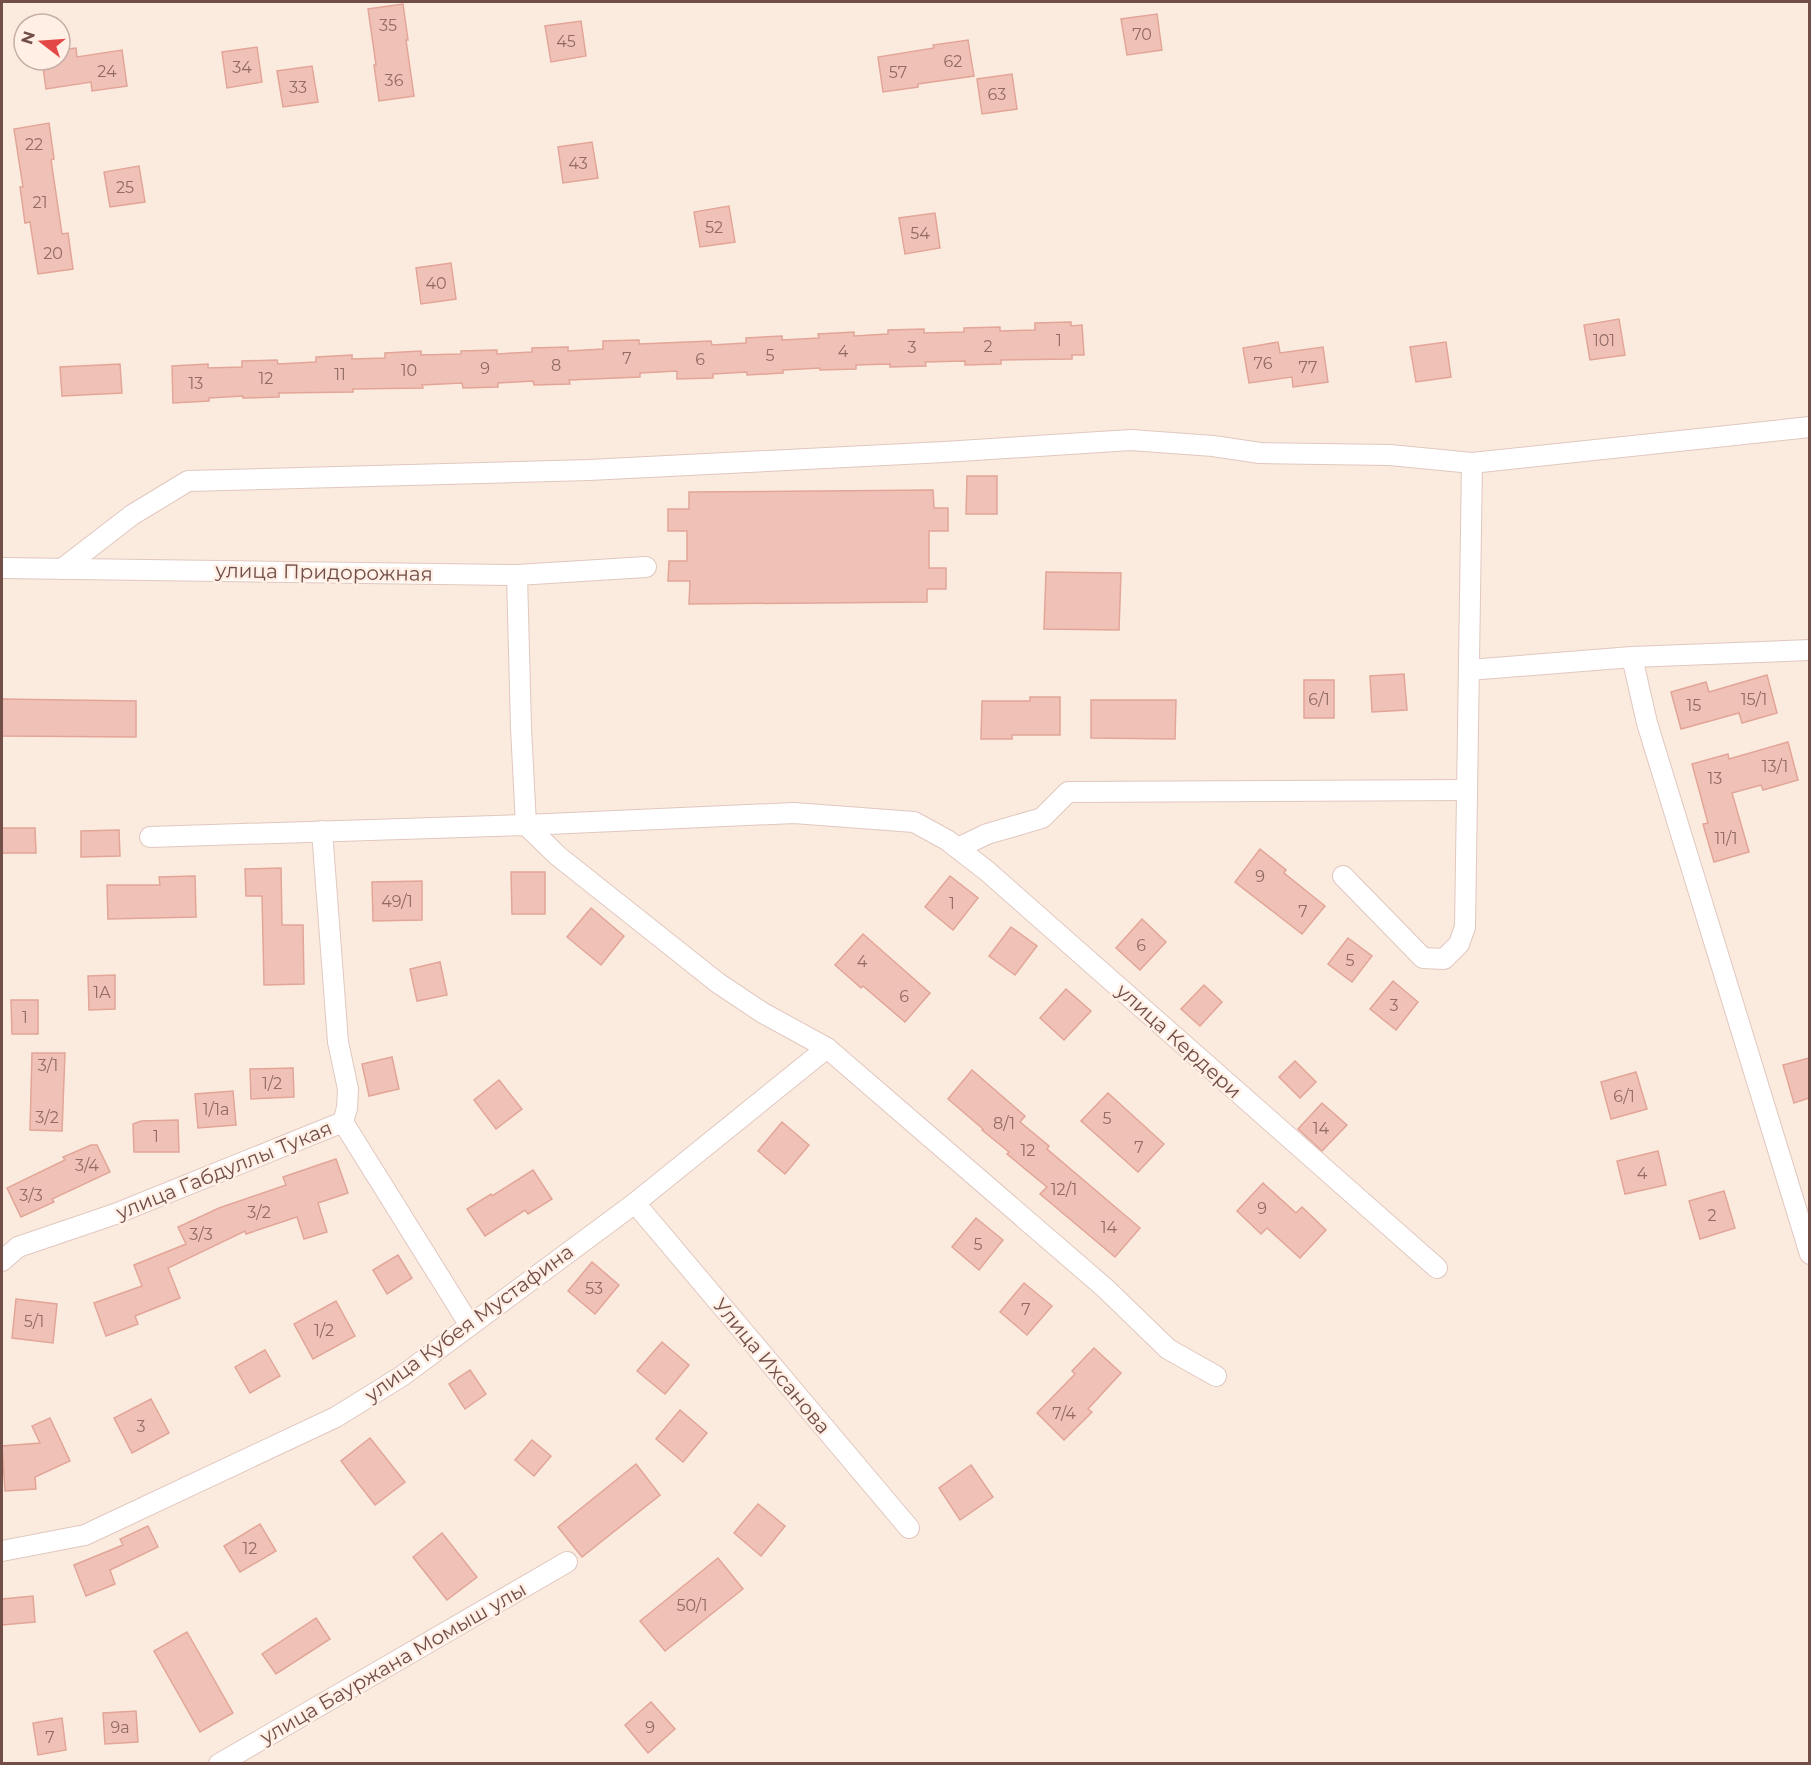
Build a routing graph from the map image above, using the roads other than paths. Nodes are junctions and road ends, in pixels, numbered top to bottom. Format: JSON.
{"nodes":[{"id":1,"x":1809,"y":426,"type":"edge"},
{"id":2,"x":1472,"y":463,"type":"junction"},
{"id":3,"x":646,"y":567,"type":"dead end"},
{"id":4,"x":2,"y":568,"type":"edge"},
{"id":5,"x":62,"y":569,"type":"junction"},
{"id":6,"x":517,"y":575,"type":"junction"},
{"id":7,"x":1809,"y":650,"type":"edge"},
{"id":8,"x":1632,"y":657,"type":"junction"},
{"id":9,"x":1469,"y":670,"type":"junction"},
{"id":10,"x":1467,"y":790,"type":"junction"},
{"id":11,"x":526,"y":825,"type":"junction"},
{"id":12,"x":322,"y":831,"type":"junction"},
{"id":13,"x":150,"y":837,"type":"dead end"},
{"id":14,"x":958,"y":848,"type":"junction"},
{"id":15,"x":1343,"y":876,"type":"dead end"},
{"id":16,"x":827,"y":1048,"type":"junction"},
{"id":17,"x":343,"y":1122,"type":"junction"},
{"id":18,"x":635,"y":1203,"type":"junction"},
{"id":19,"x":1809,"y":1254,"type":"edge"},
{"id":20,"x":2,"y":1261,"type":"edge"},
{"id":21,"x":1437,"y":1268,"type":"dead end"},
{"id":22,"x":469,"y":1324,"type":"junction"},
{"id":23,"x":1216,"y":1376,"type":"dead end"},
{"id":24,"x":909,"y":1528,"type":"dead end"},
{"id":25,"x":2,"y":1551,"type":"edge"},
{"id":26,"x":567,"y":1562,"type":"dead end"},
{"id":27,"x":219,"y":1764,"type":"edge"}],
"edges":[{"from":1,"to":2,"type":"street"},
{"from":2,"to":5,"type":"street"},
{"from":2,"to":9,"type":"street"},
{"from":3,"to":6,"type":"street","name":"улица Придорожная"},
{"from":4,"to":5,"type":"street","name":"улица Придорожная"},
{"from":5,"to":6,"type":"street","name":"улица Придорожная"},
{"from":6,"to":11,"type":"street"},
{"from":7,"to":8,"type":"street"},
{"from":8,"to":9,"type":"street"},
{"from":8,"to":19,"type":"street"},
{"from":9,"to":10,"type":"street"},
{"from":10,"to":14,"type":"street"},
{"from":10,"to":15,"type":"street"},
{"from":11,"to":12,"type":"street"},
{"from":11,"to":14,"type":"street","name":"улица Кердери"},
{"from":11,"to":16,"type":"street"},
{"from":12,"to":13,"type":"street"},
{"from":12,"to":17,"type":"street","name":"улица Габдуллы Тукая"},
{"from":14,"to":21,"type":"street","name":"улица Кердери"},
{"from":16,"to":18,"type":"street","name":"улица Кубея Мустафина"},
{"from":16,"to":23,"type":"street"},
{"from":17,"to":20,"type":"street","name":"улица Габдуллы Тукая"},
{"from":17,"to":22,"type":"street"},
{"from":18,"to":22,"type":"street","name":"улица Кубея Мустафина"},
{"from":18,"to":24,"type":"street","name":"Улица Ихсанова"},
{"from":22,"to":25,"type":"street","name":"улица Кубея Мустафина"},
{"from":26,"to":27,"type":"street","name":"улица Бауржана Момыш улы"}]}
